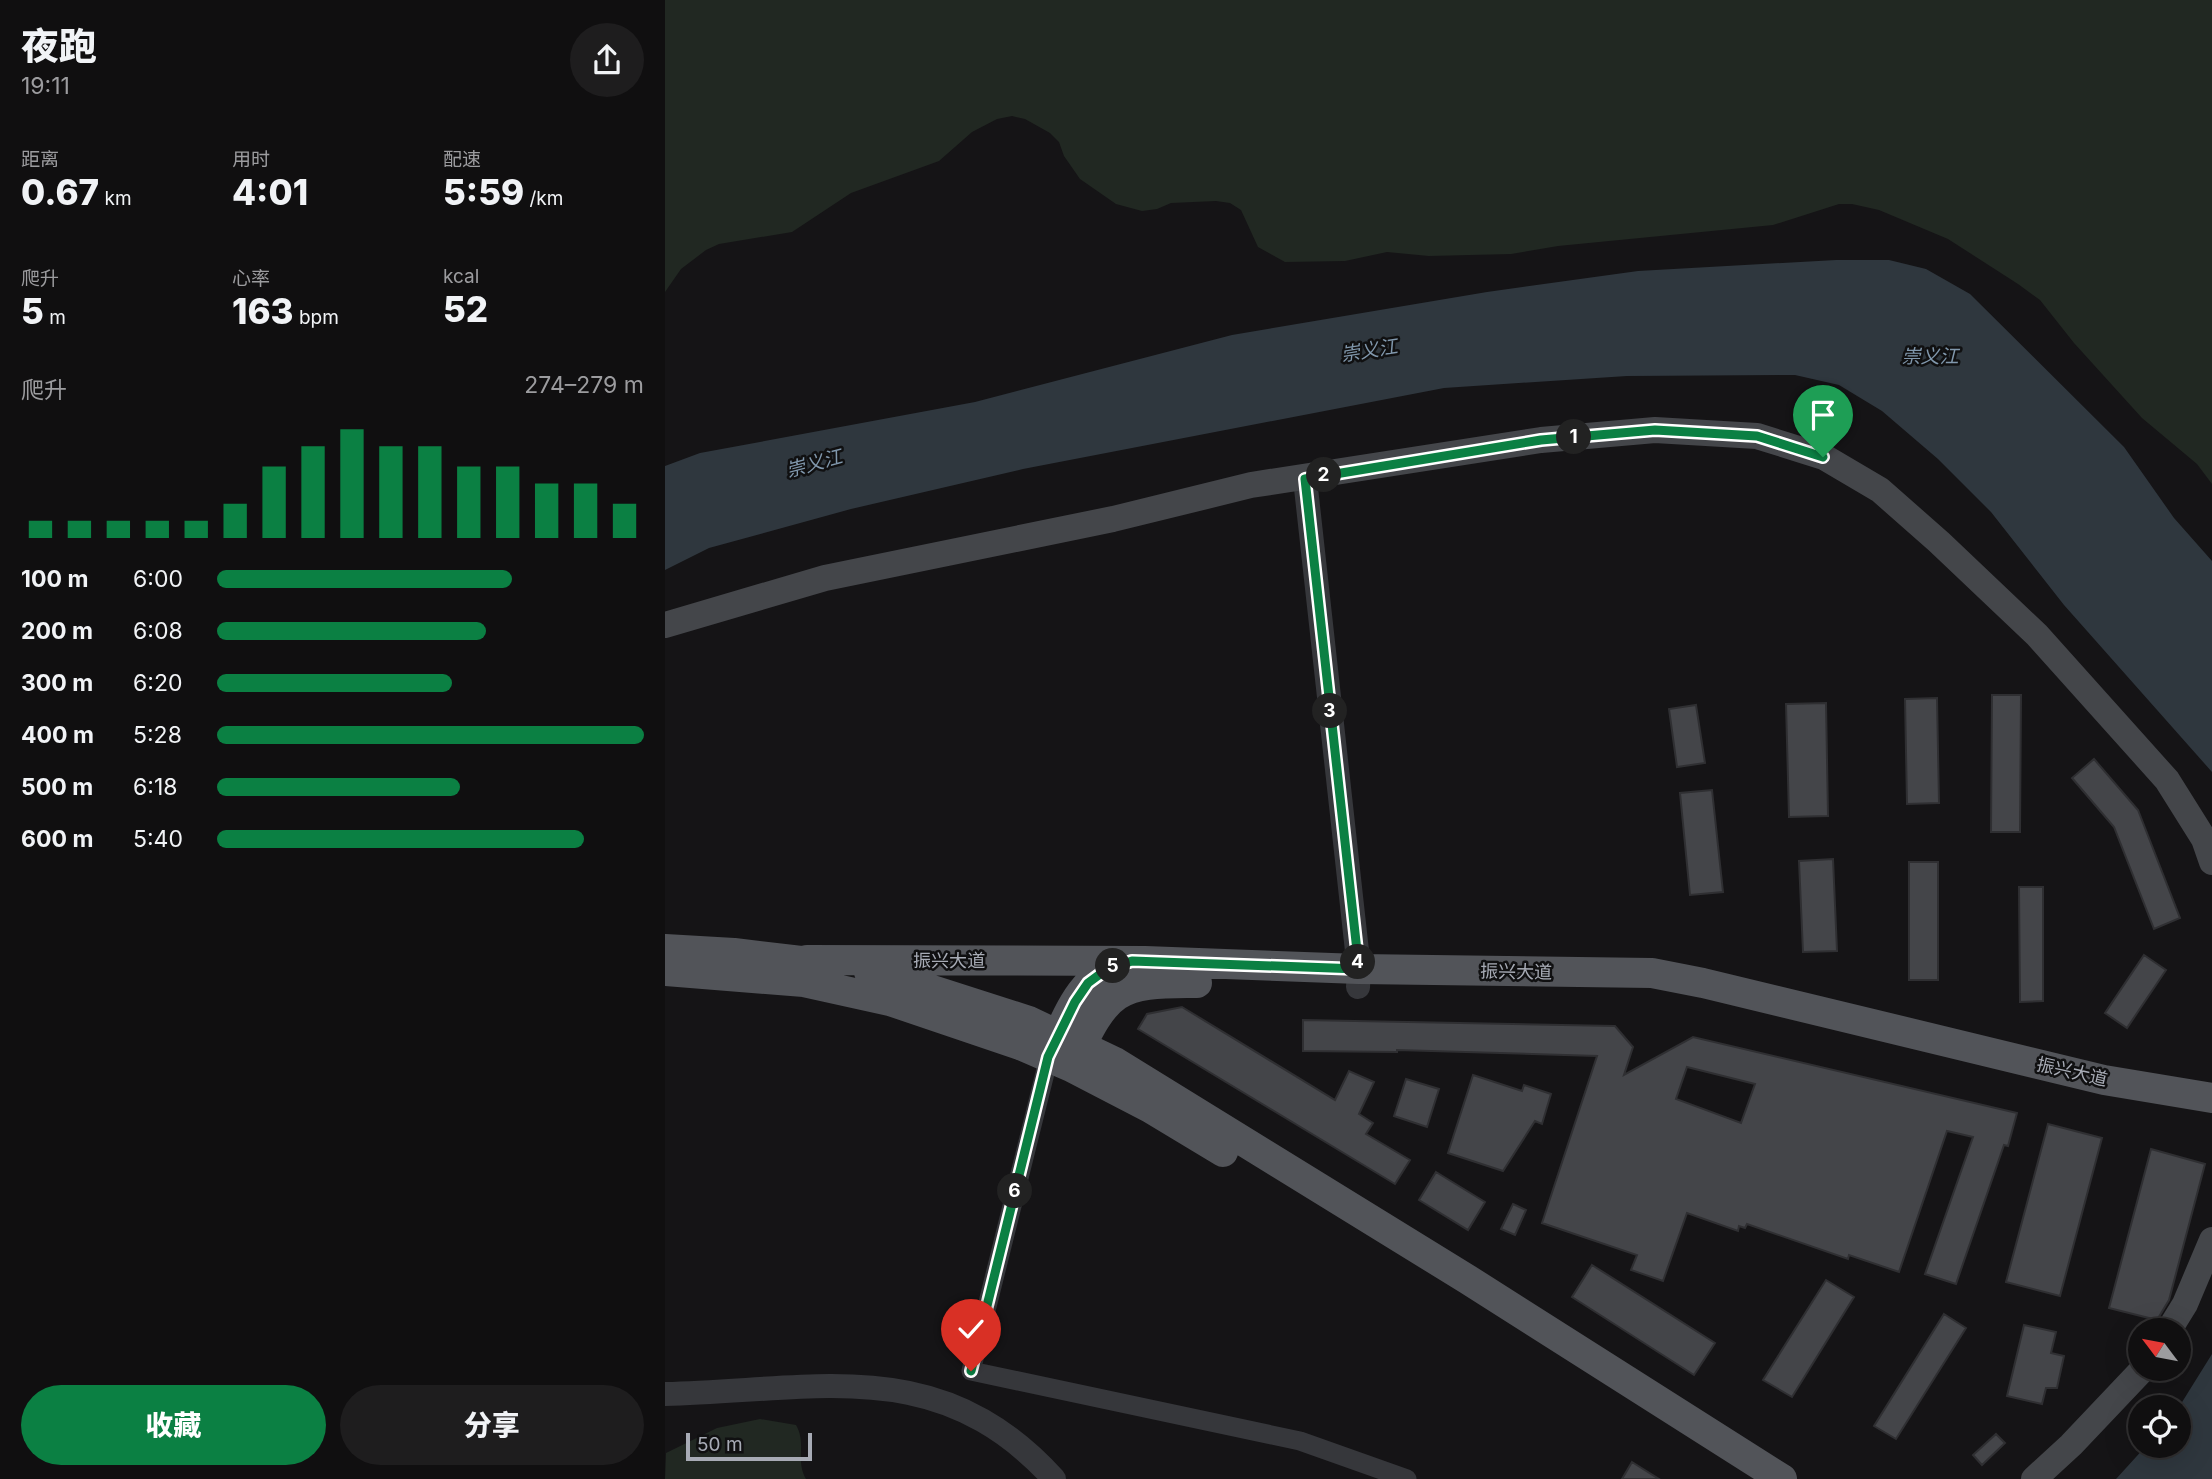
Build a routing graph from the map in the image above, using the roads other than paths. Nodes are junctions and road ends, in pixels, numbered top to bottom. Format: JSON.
{"nodes":[{"id":1,"x":1305,"y":479,"type":"junction"},
{"id":2,"x":665,"y":625,"type":"edge"},
{"id":3,"x":2212,"y":862,"type":"edge"},
{"id":4,"x":665,"y":949,"type":"edge"},
{"id":5,"x":807,"y":960,"type":"junction"},
{"id":6,"x":665,"y":971,"type":"edge"},
{"id":7,"x":1150,"y":972,"type":"junction"},
{"id":8,"x":1359,"y":978,"type":"junction"},
{"id":9,"x":1065,"y":1051,"type":"junction"},
{"id":10,"x":2212,"y":1098,"type":"edge"},
{"id":11,"x":2212,"y":1115,"type":"edge"},
{"id":12,"x":2212,"y":1240,"type":"edge"},
{"id":13,"x":2176,"y":1318,"type":"edge"},
{"id":14,"x":2132,"y":1381,"type":"edge"},
{"id":15,"x":665,"y":1394,"type":"edge"},
{"id":16,"x":1054,"y":1479,"type":"edge"},
{"id":17,"x":1407,"y":1479,"type":"edge"},
{"id":18,"x":1749,"y":1479,"type":"edge"},
{"id":19,"x":1782,"y":1479,"type":"edge"},
{"id":20,"x":2034,"y":1479,"type":"edge"}],
"edges":[{"from":1,"to":2,"type":"main road"},
{"from":1,"to":3,"type":"main road"},
{"from":1,"to":8,"type":"street"},
{"from":4,"to":5,"type":"main road"},
{"from":5,"to":7,"type":"main road","name":"振兴大道"},
{"from":5,"to":9,"type":"main road"},
{"from":6,"to":9,"type":"main road"},
{"from":7,"to":8,"type":"main road","name":"振兴大道"},
{"from":7,"to":9,"type":"main road"},
{"from":8,"to":10,"type":"main road","name":"振兴大道"},
{"from":8,"to":11,"type":"main road","name":"振兴大道"},
{"from":9,"to":17,"type":"street"},
{"from":9,"to":18,"type":"main road"},
{"from":9,"to":19,"type":"main road"},
{"from":12,"to":13,"type":"main road"},
{"from":14,"to":20,"type":"main road"},
{"from":15,"to":16,"type":"street"}]}
